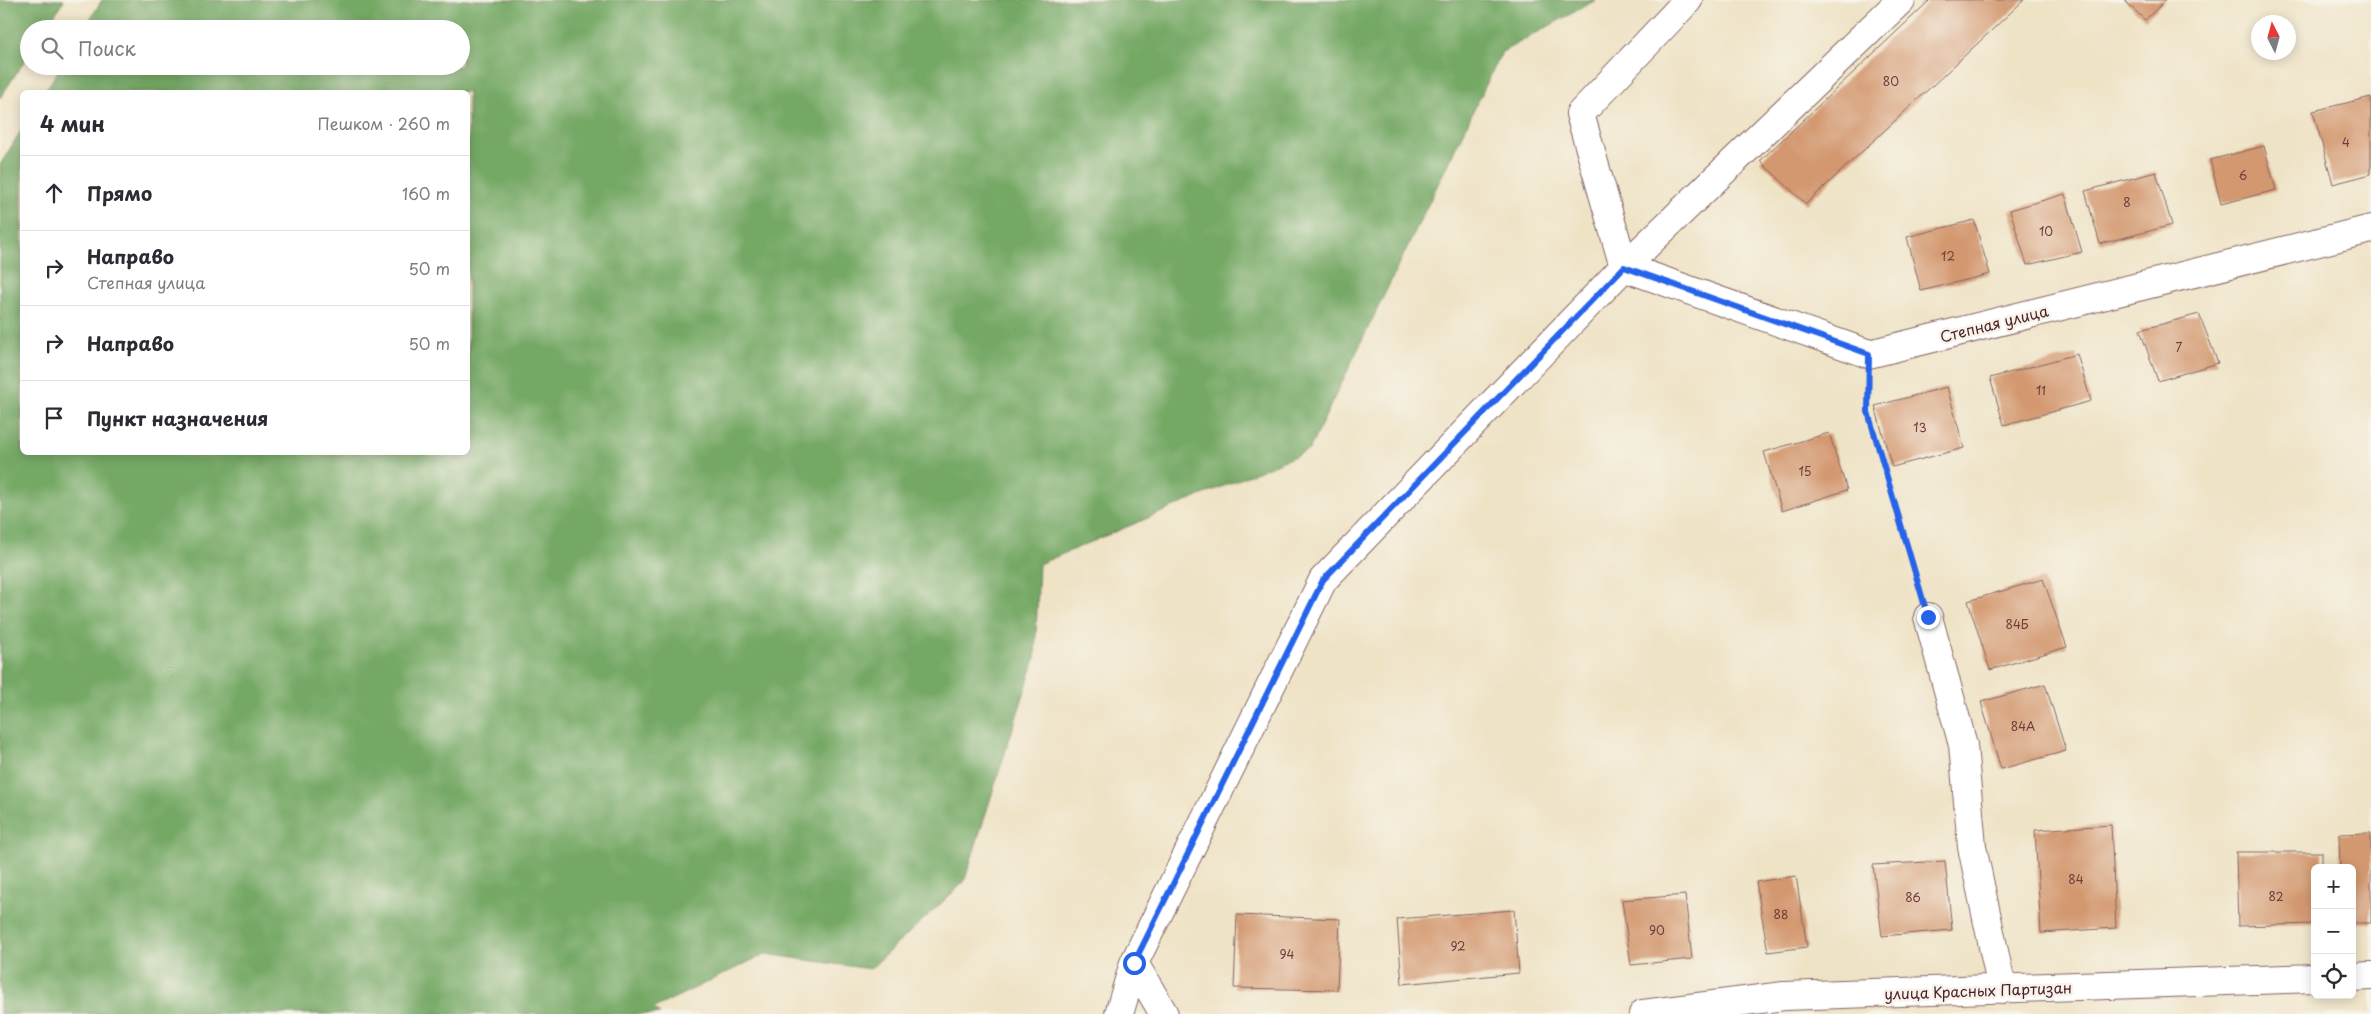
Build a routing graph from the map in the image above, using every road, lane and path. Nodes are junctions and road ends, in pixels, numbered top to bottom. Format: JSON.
{"nodes":[{"id":1,"x":1688,"y":0,"type":"edge"},
{"id":2,"x":1902,"y":0,"type":"edge"},
{"id":3,"x":2371,"y":229,"type":"edge"},
{"id":4,"x":1624,"y":267,"type":"junction"},
{"id":5,"x":1869,"y":354,"type":"junction"},
{"id":6,"x":1928,"y":617,"type":"joint"},
{"id":7,"x":1134,"y":963,"type":"junction"},
{"id":8,"x":2371,"y":976,"type":"edge"},
{"id":9,"x":2356,"y":977,"type":"edge"},
{"id":10,"x":2311,"y":978,"type":"edge"},
{"id":11,"x":2002,"y":989,"type":"junction"},
{"id":12,"x":1119,"y":1014,"type":"edge"},
{"id":13,"x":1164,"y":1014,"type":"edge"},
{"id":14,"x":1642,"y":1014,"type":"edge"}],
"edges":[{"from":1,"to":4,"type":"street"},
{"from":2,"to":4,"type":"street"},
{"from":3,"to":5,"type":"street","name":"Степная улица"},
{"from":4,"to":5,"type":"street"},
{"from":4,"to":7,"type":"street"},
{"from":5,"to":6,"type":"path"},
{"from":6,"to":11,"type":"street"},
{"from":7,"to":12,"type":"street"},
{"from":7,"to":13,"type":"street"},
{"from":8,"to":9,"type":"street"},
{"from":10,"to":11,"type":"street","name":"улица Красных Партизан"},
{"from":11,"to":14,"type":"street","name":"улица Красных Партизан"}]}
